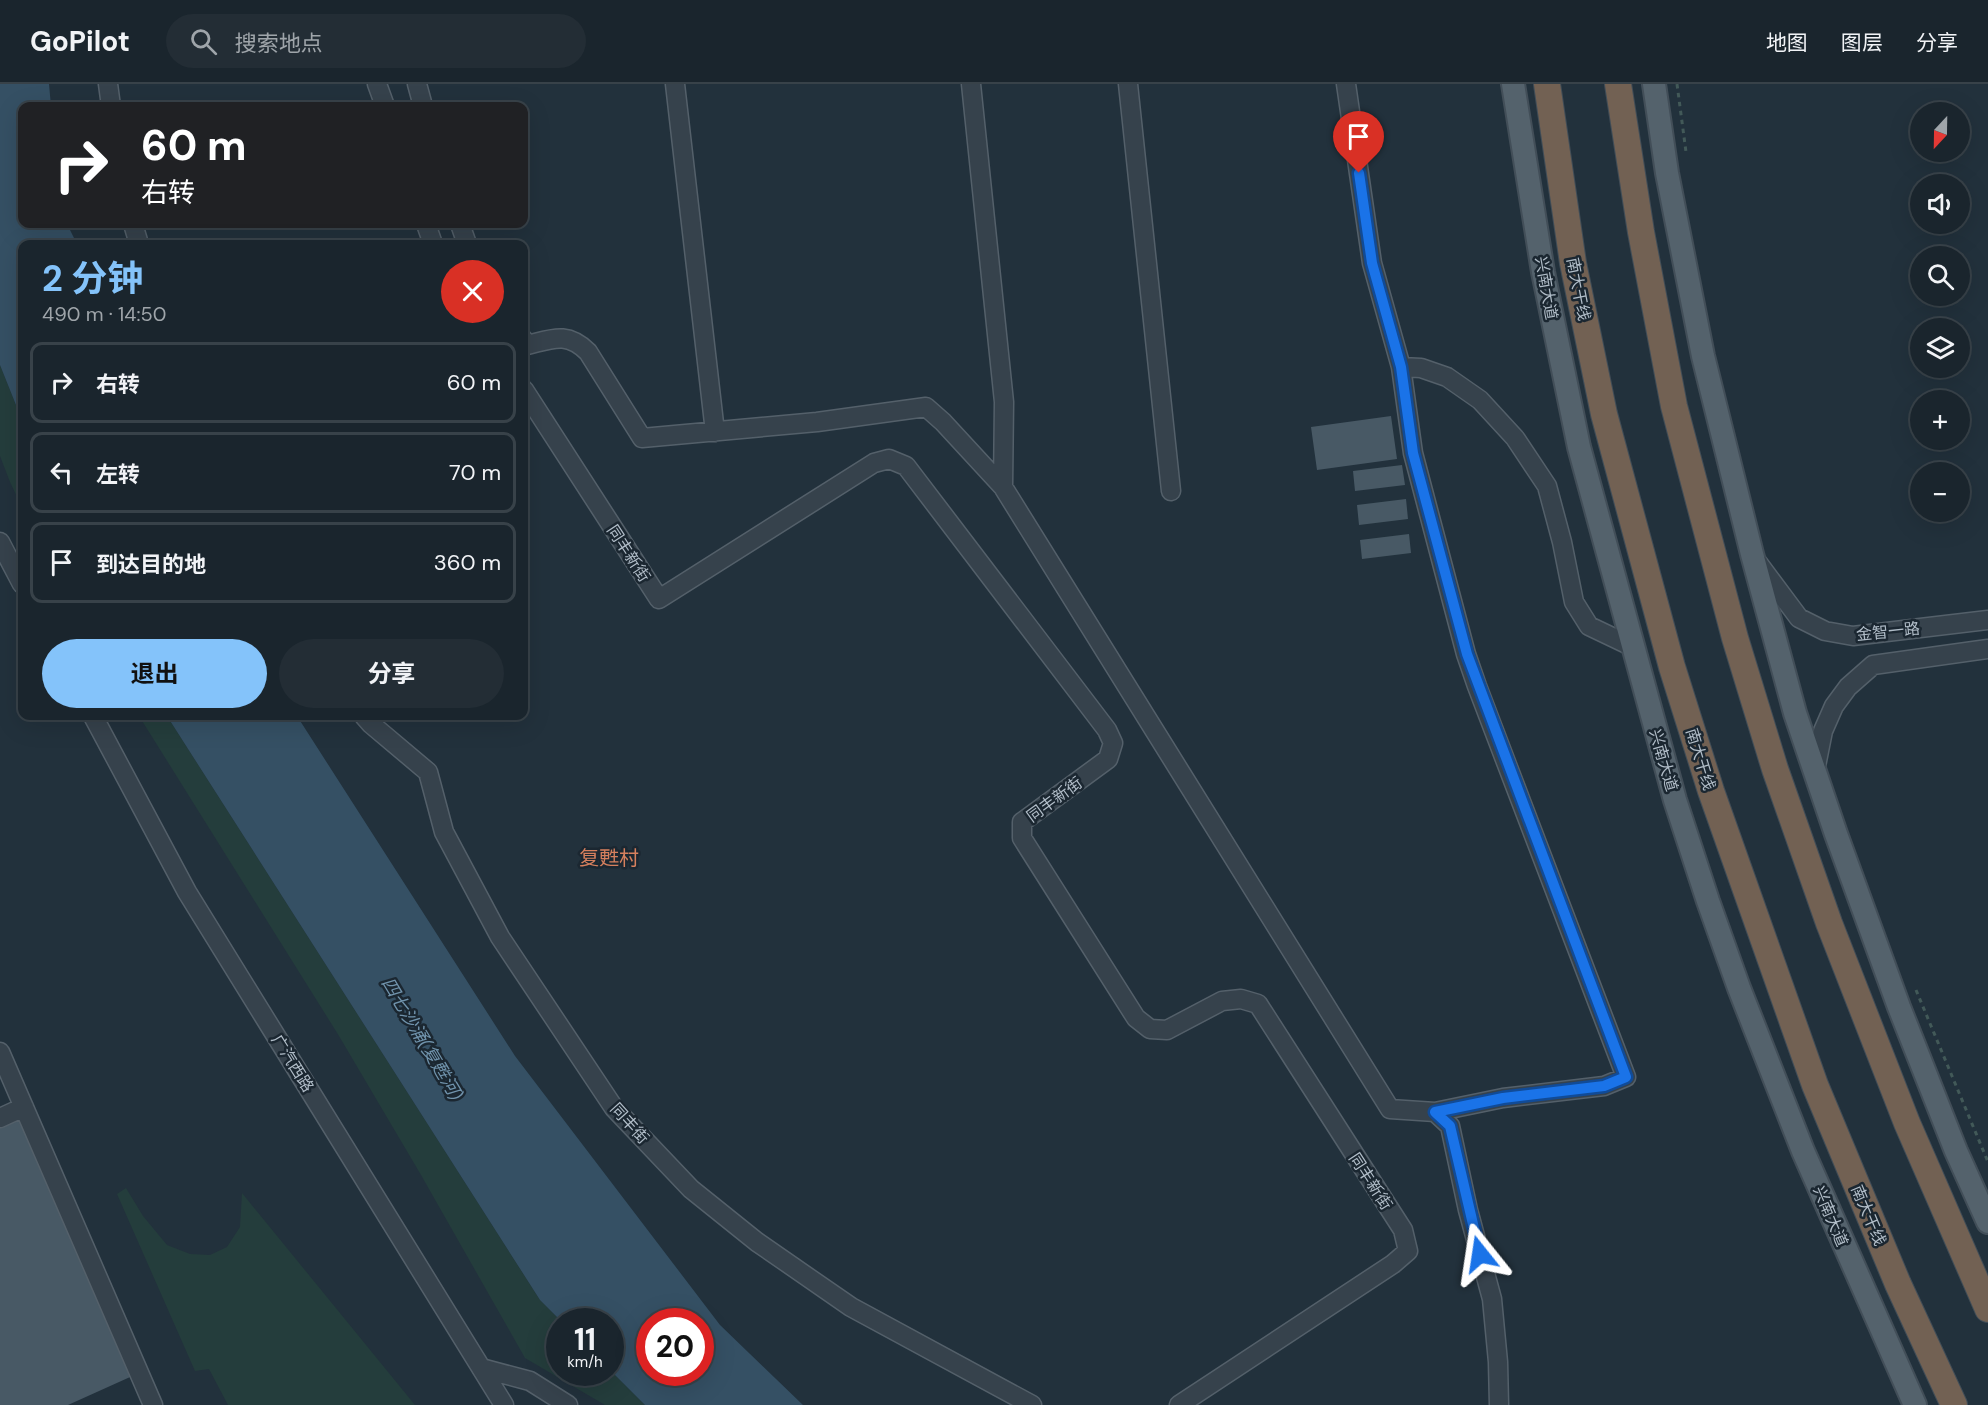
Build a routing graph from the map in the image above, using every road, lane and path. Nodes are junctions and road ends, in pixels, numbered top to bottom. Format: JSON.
{"nodes":[{"id":1,"x":108,"y":84,"type":"edge"},
{"id":2,"x":377,"y":84,"type":"edge"},
{"id":3,"x":417,"y":84,"type":"edge"},
{"id":4,"x":675,"y":84,"type":"edge"},
{"id":5,"x":971,"y":84,"type":"edge"},
{"id":6,"x":1128,"y":84,"type":"edge"},
{"id":7,"x":1346,"y":84,"type":"edge"},
{"id":8,"x":1513,"y":84,"type":"edge"},
{"id":9,"x":1547,"y":84,"type":"edge"},
{"id":10,"x":1618,"y":84,"type":"edge"},
{"id":11,"x":1654,"y":84,"type":"edge"},
{"id":12,"x":110,"y":102,"type":"edge"},
{"id":13,"x":384,"y":102,"type":"edge"},
{"id":14,"x":422,"y":102,"type":"edge"},
{"id":15,"x":528,"y":345,"type":"edge"},
{"id":16,"x":1401,"y":367,"type":"junction"},
{"id":17,"x":528,"y":396,"type":"edge"},
{"id":18,"x":715,"y":432,"type":"junction"},
{"id":19,"x":1003,"y":487,"type":"junction"},
{"id":20,"x":1171,"y":491,"type":"dead end"},
{"id":21,"x":0,"y":542,"type":"edge"},
{"id":22,"x":1752,"y":554,"type":"junction"},
{"id":23,"x":18,"y":576,"type":"edge"},
{"id":24,"x":1988,"y":620,"type":"edge"},
{"id":25,"x":1633,"y":647,"type":"junction"},
{"id":26,"x":1988,"y":649,"type":"edge"},
{"id":27,"x":95,"y":720,"type":"edge"},
{"id":28,"x":368,"y":720,"type":"edge"},
{"id":29,"x":1815,"y":771,"type":"junction"},
{"id":30,"x":0,"y":1052,"type":"edge"},
{"id":31,"x":24,"y":1107,"type":"junction"},
{"id":32,"x":1435,"y":1112,"type":"junction"},
{"id":33,"x":0,"y":1118,"type":"edge"},
{"id":34,"x":1988,"y":1222,"type":"edge"},
{"id":35,"x":1898,"y":1284,"type":"junction"},
{"id":36,"x":1988,"y":1309,"type":"edge"},
{"id":37,"x":481,"y":1368,"type":"junction"},
{"id":38,"x":153,"y":1405,"type":"edge"},
{"id":39,"x":504,"y":1405,"type":"edge"},
{"id":40,"x":568,"y":1405,"type":"edge"},
{"id":41,"x":1032,"y":1405,"type":"edge"},
{"id":42,"x":1179,"y":1405,"type":"edge"},
{"id":43,"x":1499,"y":1405,"type":"edge"},
{"id":44,"x":1915,"y":1405,"type":"edge"},
{"id":45,"x":1940,"y":1405,"type":"edge"},
{"id":46,"x":1954,"y":1405,"type":"edge"}],
"edges":[{"from":1,"to":12,"type":"street"},
{"from":2,"to":13,"type":"street"},
{"from":3,"to":14,"type":"street"},
{"from":4,"to":18,"type":"street"},
{"from":5,"to":19,"type":"street"},
{"from":6,"to":20,"type":"street"},
{"from":7,"to":16,"type":"street"},
{"from":8,"to":25,"type":"main road","name":"兴南大道"},
{"from":9,"to":35,"type":"highway","name":"南大干线"},
{"from":10,"to":36,"type":"highway"},
{"from":11,"to":22,"type":"main road"},
{"from":15,"to":18,"type":"street"},
{"from":16,"to":25,"type":"street"},
{"from":16,"to":32,"type":"street"},
{"from":17,"to":42,"type":"street","name":"同丰新街"},
{"from":18,"to":19,"type":"street"},
{"from":19,"to":32,"type":"street"},
{"from":21,"to":23,"type":"street"},
{"from":22,"to":24,"type":"street","name":"金智一路"},
{"from":22,"to":29,"type":"main road"},
{"from":25,"to":44,"type":"main road","name":"兴南大道"},
{"from":26,"to":29,"type":"street","name":"金智一路"},
{"from":27,"to":37,"type":"street","name":"广汽西路"},
{"from":28,"to":41,"type":"street","name":"同丰街"},
{"from":29,"to":34,"type":"main road"},
{"from":30,"to":31,"type":"street"},
{"from":31,"to":33,"type":"street"},
{"from":31,"to":38,"type":"street"},
{"from":32,"to":43,"type":"street"},
{"from":35,"to":45,"type":"highway"},
{"from":35,"to":46,"type":"highway","name":"南大干线"},
{"from":37,"to":39,"type":"street","name":"广汽西路"},
{"from":37,"to":40,"type":"street"}]}
